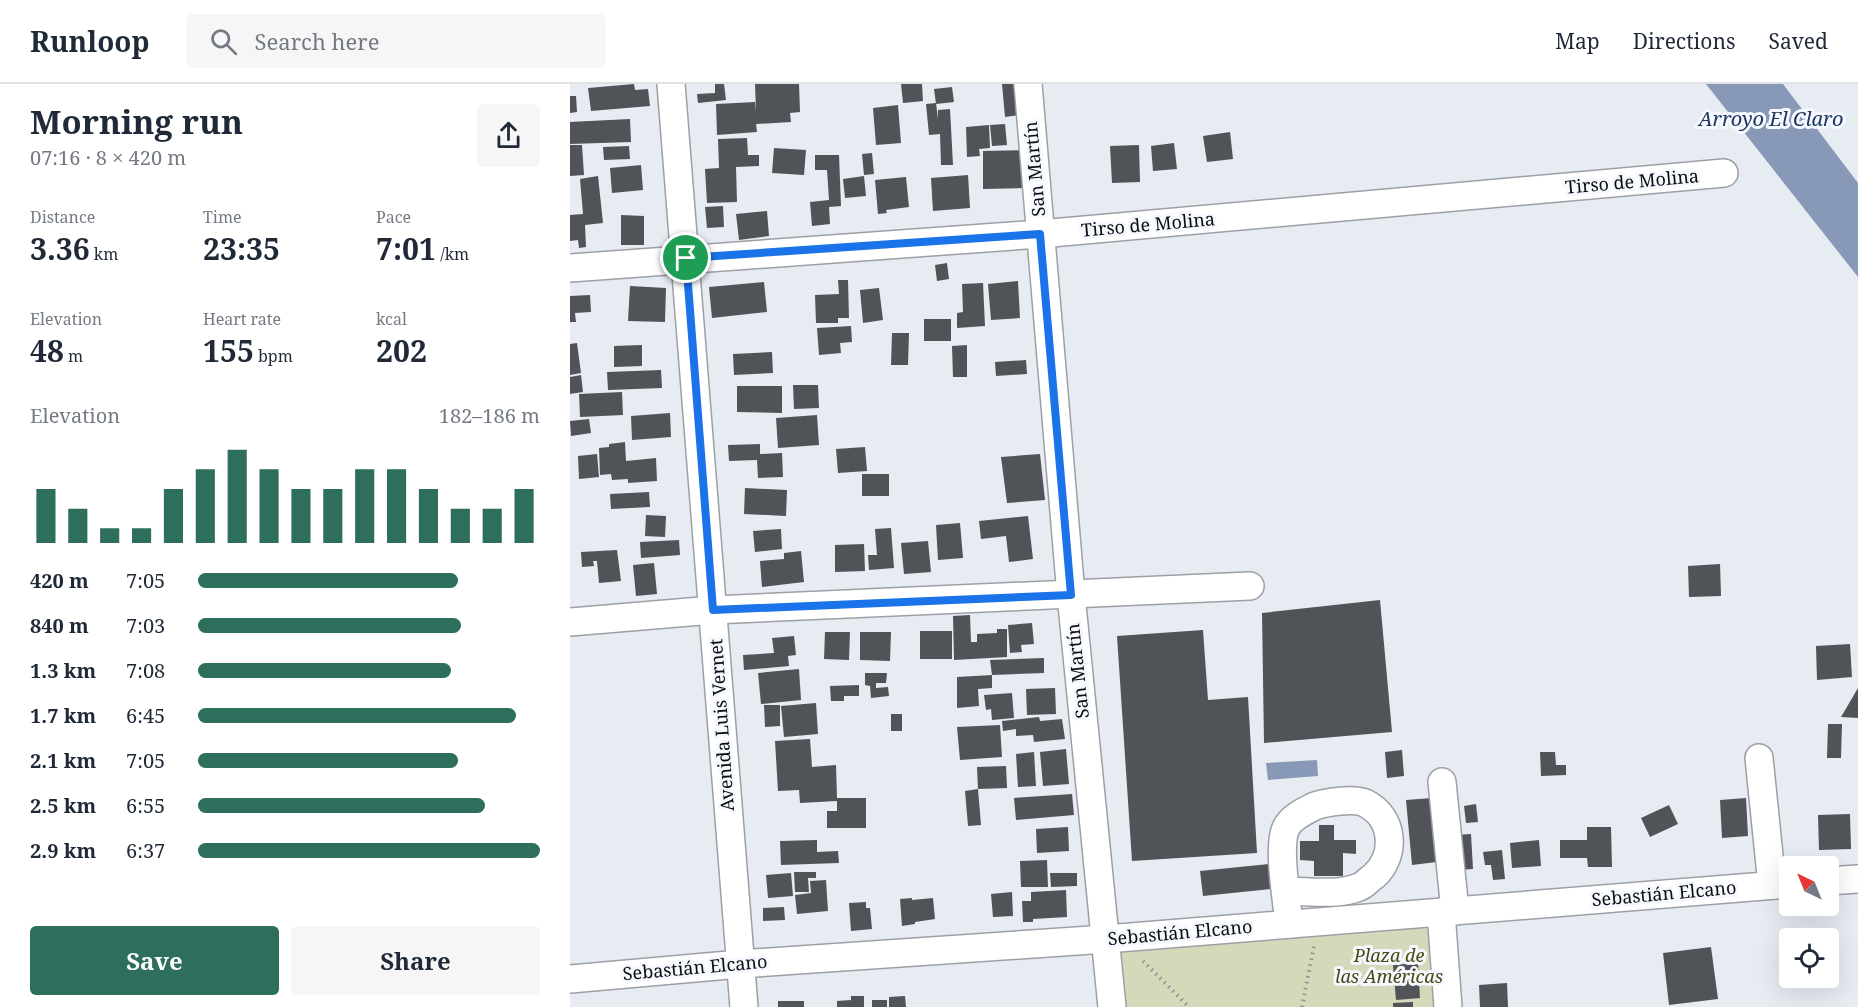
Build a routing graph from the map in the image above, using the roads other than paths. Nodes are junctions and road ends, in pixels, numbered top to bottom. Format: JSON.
{"nodes":[{"id":1,"x":671,"y":84,"type":"edge"},
{"id":2,"x":1028,"y":84,"type":"edge"},
{"id":3,"x":1724,"y":173,"type":"dead end"},
{"id":4,"x":1040,"y":234,"type":"junction"},
{"id":5,"x":686,"y":258,"type":"junction"},
{"id":6,"x":570,"y":268,"type":"edge"},
{"id":7,"x":1250,"y":586,"type":"dead end"},
{"id":8,"x":1071,"y":595,"type":"junction"},
{"id":9,"x":713,"y":610,"type":"junction"},
{"id":10,"x":570,"y":622,"type":"edge"},
{"id":11,"x":1759,"y":758,"type":"dead end"},
{"id":12,"x":1442,"y":782,"type":"dead end"},
{"id":13,"x":1779,"y":873,"type":"edge"},
{"id":14,"x":1858,"y":879,"type":"edge"},
{"id":15,"x":1839,"y":880,"type":"edge"},
{"id":16,"x":1779,"y":885,"type":"edge"},
{"id":17,"x":1286,"y":891,"type":"dead end"},
{"id":18,"x":1448,"y":912,"type":"junction"},
{"id":19,"x":1289,"y":924,"type":"junction"},
{"id":20,"x":1106,"y":939,"type":"junction"},
{"id":21,"x":740,"y":964,"type":"junction"},
{"id":22,"x":570,"y":979,"type":"edge"},
{"id":23,"x":744,"y":1007,"type":"edge"},
{"id":24,"x":1112,"y":1007,"type":"edge"},
{"id":25,"x":1448,"y":1007,"type":"edge"}],
"edges":[{"from":1,"to":5,"type":"street","name":"Avenida Luis Vernet"},
{"from":2,"to":4,"type":"street","name":"San Martín"},
{"from":3,"to":4,"type":"street","name":"Tirso de Molina"},
{"from":4,"to":5,"type":"street","name":"Tirso de Molina"},
{"from":4,"to":8,"type":"street","name":"San Martín"},
{"from":5,"to":6,"type":"street","name":"Tirso de Molina"},
{"from":5,"to":9,"type":"street","name":"Avenida Luis Vernet"},
{"from":7,"to":8,"type":"street"},
{"from":8,"to":9,"type":"street"},
{"from":8,"to":20,"type":"street","name":"San Martín"},
{"from":9,"to":10,"type":"street"},
{"from":9,"to":21,"type":"street","name":"Avenida Luis Vernet"},
{"from":11,"to":13,"type":"street"},
{"from":12,"to":18,"type":"street"},
{"from":14,"to":15,"type":"street"},
{"from":16,"to":18,"type":"street","name":"Sebastián Elcano"},
{"from":17,"to":19,"type":"street"},
{"from":18,"to":19,"type":"street","name":"Sebastián Elcano"},
{"from":18,"to":25,"type":"street"},
{"from":19,"to":20,"type":"street","name":"Sebastián Elcano"},
{"from":20,"to":21,"type":"street","name":"Sebastián Elcano"},
{"from":20,"to":24,"type":"street","name":"San Martín"},
{"from":21,"to":22,"type":"street","name":"Sebastián Elcano"},
{"from":21,"to":23,"type":"street","name":"Avenida Luis Vernet"}]}
